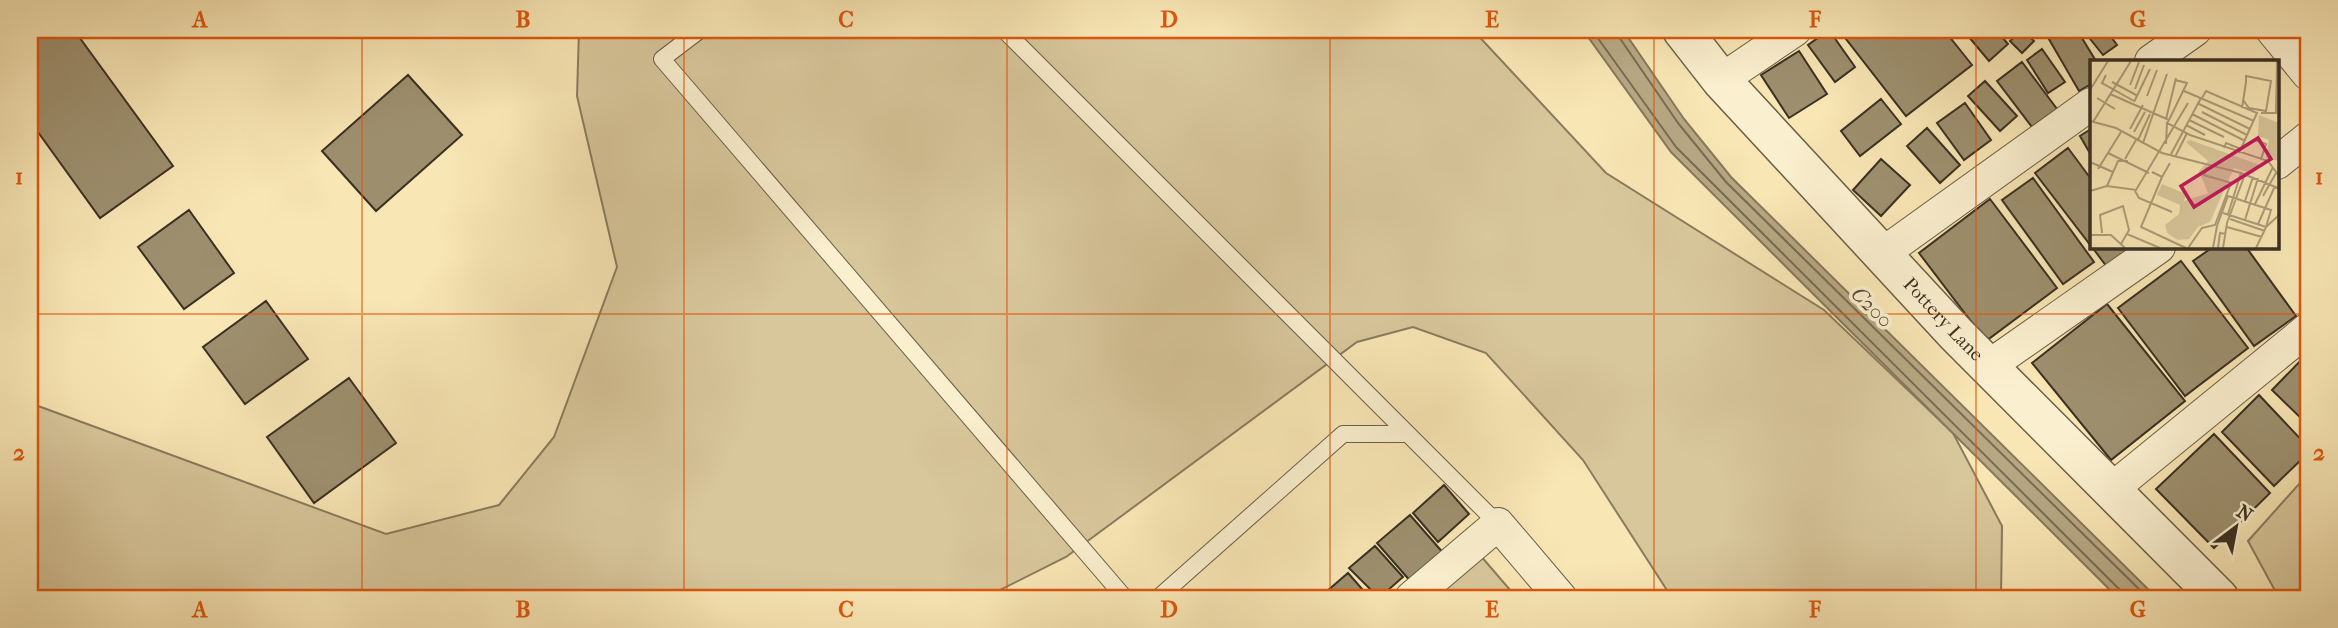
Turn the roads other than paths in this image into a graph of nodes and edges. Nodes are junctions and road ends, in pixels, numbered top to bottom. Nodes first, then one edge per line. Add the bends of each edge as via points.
1 (700, 30) edge
2 (1004, 30) edge
3 (1682, 30) edge
4 (1795, 30) edge
5 (2195, 30) edge
6 (2272, 30) edge
7 (2152, 60) edge
8 (2308, 74) edge
9 (1721, 80) junction
10 (2090, 105) edge
11 (2308, 138) edge
12 (2278, 162) edge
13 (2158, 248) edge
14 (1882, 254) junction
15 (2308, 329) edge
16 (1989, 366) junction
17 (1406, 434) junction
18 (2112, 489) junction
19 (1498, 524) junction
20 (1125, 598) edge
21 (1158, 598) edge
22 (1412, 598) edge
23 (1560, 598) edge
24 (2219, 598) edge

1 - 20 lane via 662,60
2 - 17 lane
3 - 9 street, Pottery Lane
4 - 9 street
5 - 7 street
6 - 8 street
9 - 14 street, Pottery Lane
10 - 14 street
11 - 12 street
13 - 16 street
14 - 16 street, Pottery Lane
15 - 18 street
16 - 18 street, Pottery Lane
17 - 19 lane
17 - 21 lane via 1343,434
18 - 24 street, Pottery Lane
19 - 22 street
19 - 23 street

